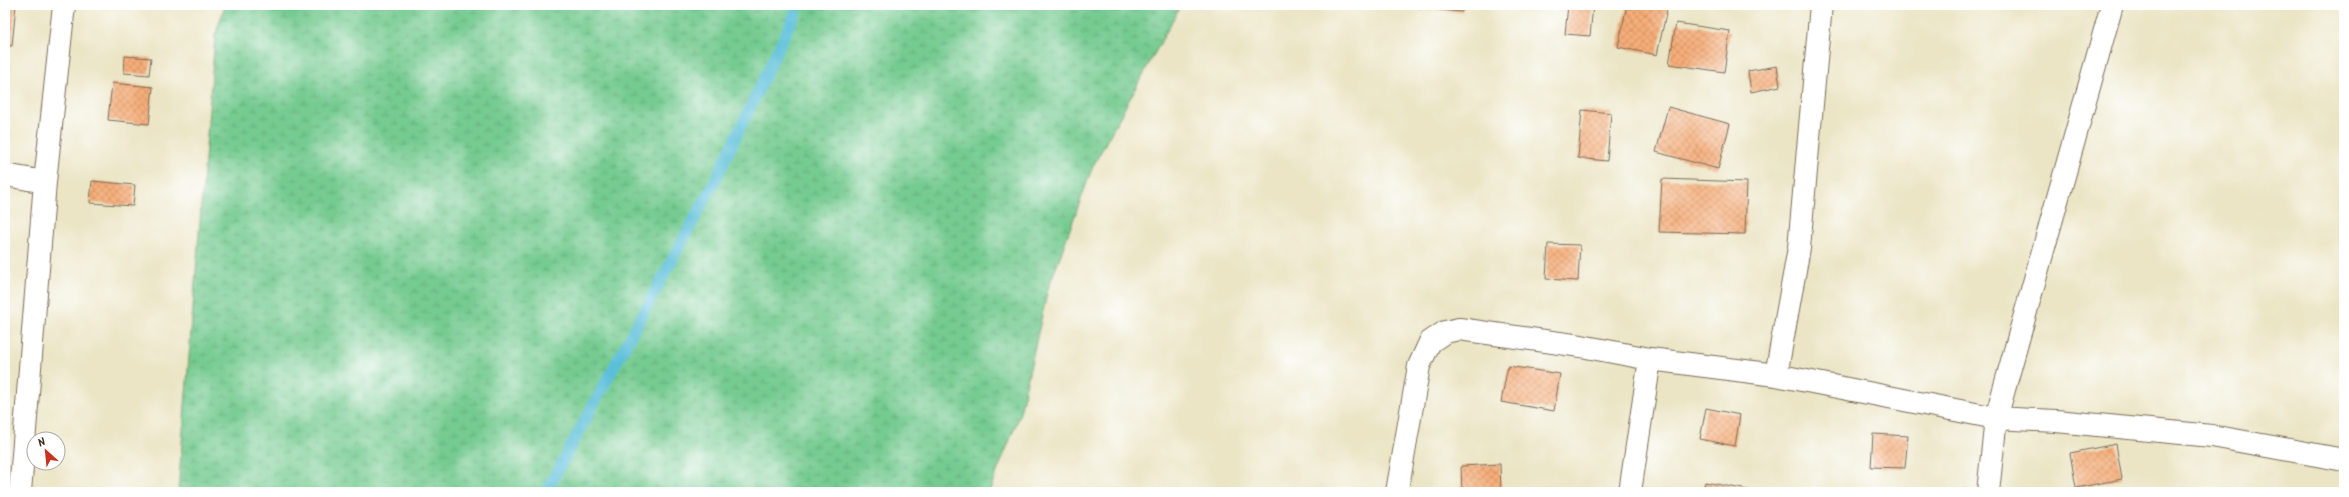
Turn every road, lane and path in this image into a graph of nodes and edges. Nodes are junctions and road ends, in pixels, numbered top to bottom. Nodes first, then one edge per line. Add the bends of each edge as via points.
1 (64, 5) edge
2 (1820, 5) edge
3 (2112, 5) edge
4 (5, 176) edge
5 (45, 182) junction
6 (1650, 359) junction
7 (1776, 375) junction
8 (1996, 418) junction
9 (2344, 460) edge
10 (20, 492) edge
11 (1397, 492) edge
12 (1630, 492) edge
13 (1988, 492) edge

1 - 5 street
2 - 7 street via 1799,248
3 - 8 street
4 - 5 street
5 - 10 street
6 - 7 street
6 - 11 street via 1581,346 1459,329 1445,332 1430,342 1419,366
6 - 12 street
7 - 8 street
8 - 9 street via 2212,436
8 - 13 street

